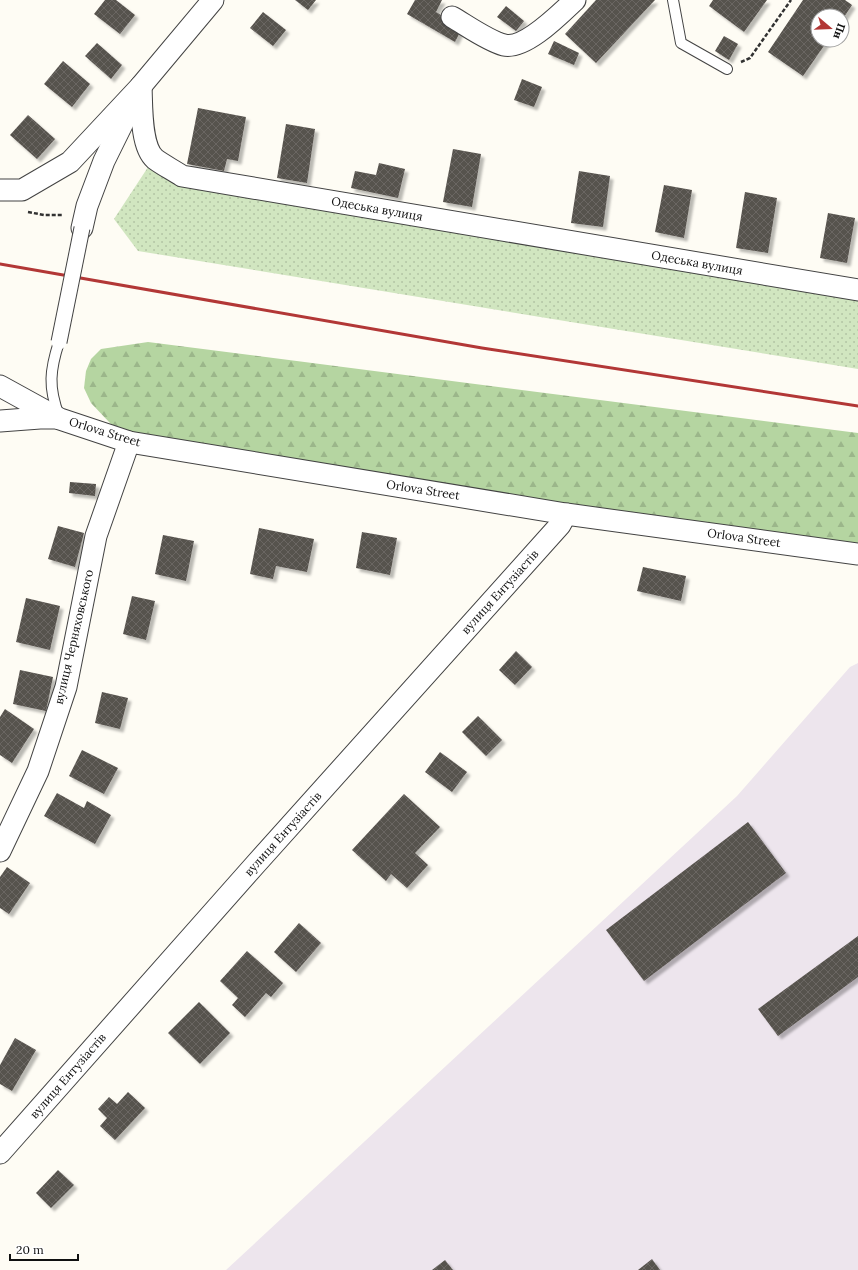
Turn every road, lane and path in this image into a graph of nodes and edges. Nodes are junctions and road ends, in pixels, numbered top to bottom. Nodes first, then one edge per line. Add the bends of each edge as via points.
1 (213, 0) edge
2 (575, 0) edge
3 (673, 0) edge
4 (791, 0) edge
5 (452, 17) dead end
6 (727, 69) joint
7 (141, 86) junction
8 (0, 190) edge
9 (88, 206) junction
10 (22, 210) dead end
11 (82, 228) joint
12 (858, 290) edge
13 (59, 342) joint
14 (0, 386) edge
15 (60, 418) junction
16 (0, 421) edge
17 (129, 442) junction
18 (566, 514) junction
19 (858, 554) edge
20 (0, 851) edge
21 (0, 1153) edge

1 - 7 street
2 - 5 street via 551,23 522,42 505,45
3 - 6 lane via 681,43
4 - 6 path via 750,58
7 - 8 street via 70,162 22,190
7 - 9 street via 104,161
7 - 12 street, Одеська вулиця via 147,147 154,158 182,176
9 - 10 path via 61,215 44,215
9 - 11 street
11 - 13 street, bridge
13 - 15 lane via 52,364 51,383 53,402
14 - 15 street, Orlova Street
15 - 16 street
15 - 17 street, Orlova Street
17 - 18 street, Orlova Street
17 - 20 street, вулиця Черняховського via 96,536 66,687 38,771
18 - 19 street, Orlova Street
18 - 21 street, вулиця Ентузіастів via 560,525

